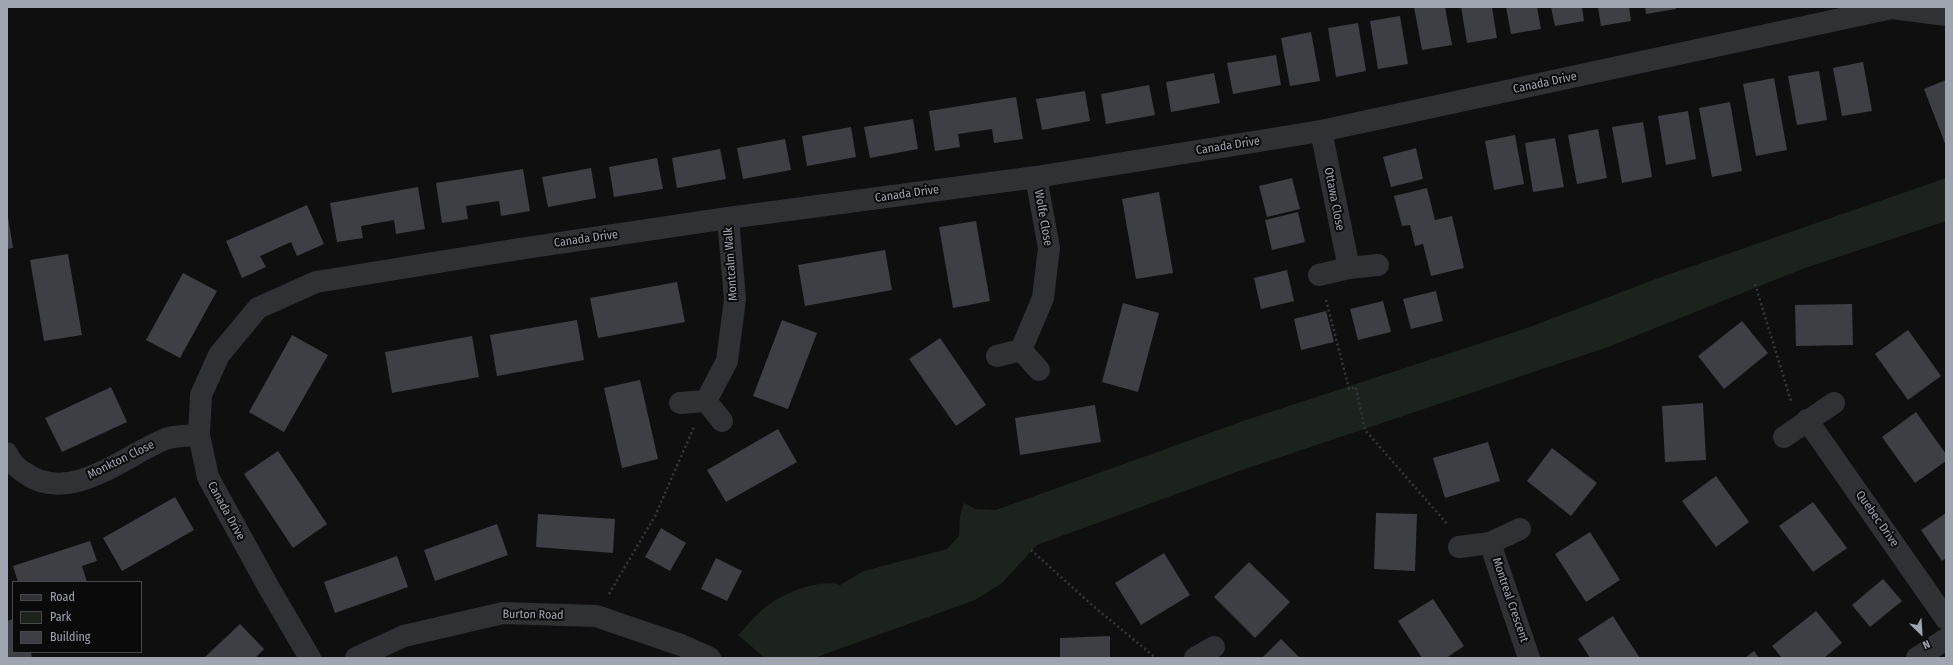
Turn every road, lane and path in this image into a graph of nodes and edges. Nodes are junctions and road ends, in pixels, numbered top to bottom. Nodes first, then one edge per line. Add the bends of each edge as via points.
1 (1946, 15) edge
2 (1321, 131) junction
3 (1036, 177) junction
4 (728, 218) junction
5 (1378, 265) dead end
6 (1349, 268) junction
7 (1319, 275) joint
8 (1755, 284) dead end
9 (1021, 350) junction
10 (997, 356) dead end
11 (1039, 370) dead end
12 (706, 401) junction
13 (680, 403) dead end
14 (1834, 403) dead end
15 (1807, 420) junction
16 (722, 421) dead end
17 (199, 435) junction
18 (1784, 437) dead end
19 (7, 453) edge
20 (1520, 529) dead end
21 (1490, 542) junction
22 (1463, 547) joint
23 (1031, 550) dead end
24 (596, 616) junction
25 (1946, 618) edge
26 (1946, 639) edge
27 (1214, 647) dead end
28 (310, 658) edge
29 (356, 658) edge
30 (710, 658) edge
31 (1156, 658) edge
32 (1195, 658) edge
33 (1529, 658) edge
34 (1918, 658) edge

1 - 2 street, Canada Drive via 1892,8
2 - 3 street, Canada Drive
2 - 6 street, Ottawa Close
3 - 4 street, Canada Drive
3 - 9 street, Wolfe Close via 1050,248 1043,298
4 - 12 street, Montcalm Walk via 735,298 726,361
4 - 17 street, Canada Drive via 316,282 258,308 219,355 201,395
5 - 6 street
6 - 7 street
7 - 22 path via 1349,388 1356,388 1365,430
8 - 15 path via 1794,411
9 - 10 street
9 - 11 street
12 - 13 street
12 - 16 street
12 - 24 path via 655,516
14 - 15 street
15 - 18 street
15 - 25 street, Quebec Drive
17 - 19 street, Monkton Close via 164,439 91,478 57,484 33,479 11,463
17 - 28 street, Canada Drive via 208,477
20 - 21 street, Montreal Crescent
21 - 22 street, Montreal Crescent
21 - 33 street, Montreal Crescent
23 - 31 path
24 - 29 street, Burton Road via 503,613 404,636
24 - 30 street, Burton Road via 681,645
26 - 34 street
27 - 32 street

